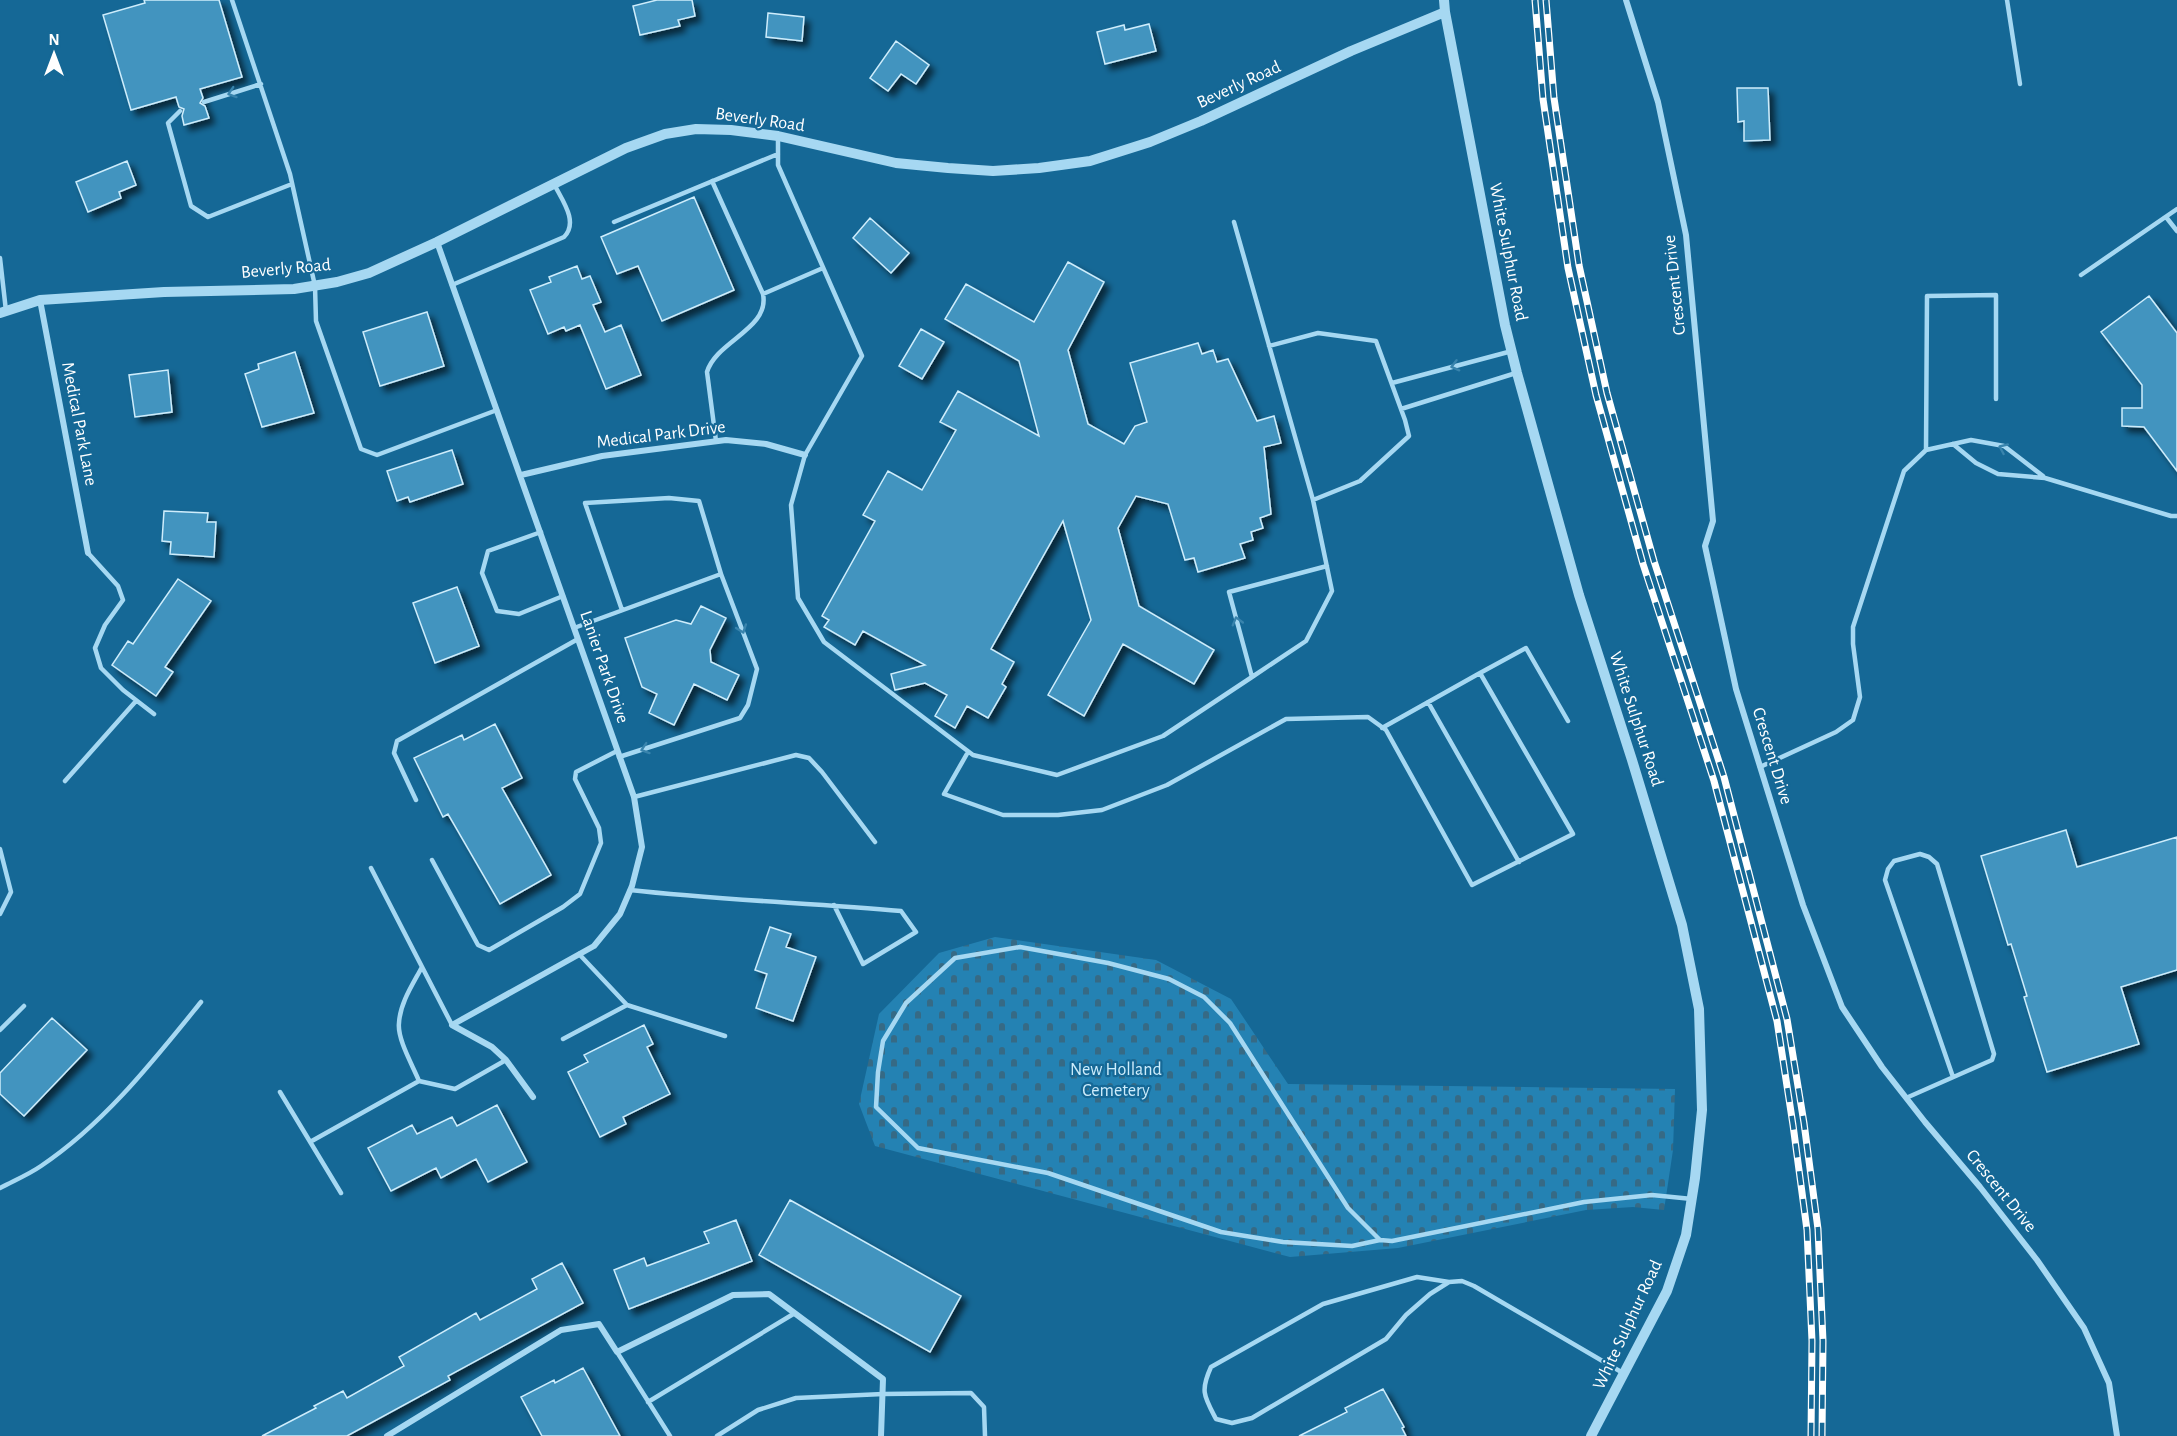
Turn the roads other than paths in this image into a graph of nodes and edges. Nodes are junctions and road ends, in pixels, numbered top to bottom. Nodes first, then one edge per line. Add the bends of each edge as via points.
1 (232, 0) edge
2 (1444, 0) edge
3 (1626, 0) edge
4 (2007, 0) edge
5 (1445, 12) junction
6 (261, 84) junction
7 (2020, 84) dead end
8 (204, 102) dead end
9 (180, 111) dead end
10 (778, 136) junction
11 (778, 154) junction
12 (712, 182) junction
13 (553, 183) junction
14 (292, 184) junction
15 (2177, 209) edge
16 (2166, 217) junction
17 (614, 222) dead end
18 (1234, 222) dead end
19 (2177, 231) edge
20 (437, 242) junction
21 (0, 258) edge
22 (823, 268) junction
23 (2081, 275) dead end
24 (452, 285) junction
25 (315, 286) junction
26 (763, 294) junction
27 (40, 300) junction
28 (3, 312) edge
29 (1269, 346) junction
30 (1512, 351) junction
31 (1517, 373) junction
32 (1392, 383) junction
33 (1996, 399) dead end
34 (1401, 409) junction
35 (497, 410) junction
36 (716, 441) junction
37 (1953, 444) junction
38 (1926, 450) junction
39 (805, 455) junction
40 (521, 475) junction
41 (2045, 478) junction
42 (1313, 500) junction
43 (2177, 516) edge
44 (540, 532) junction
45 (88, 553) joint
46 (1327, 566) junction
47 (721, 574) junction
48 (563, 596) junction
49 (622, 610) junction
50 (574, 628) junction
51 (578, 639) junction
52 (1480, 673) junction
53 (1252, 678) junction
54 (136, 701) junction
55 (1428, 702) junction
56 (154, 714) dead end
57 (1568, 721) dead end
58 (1382, 728) junction
59 (968, 752) junction
60 (618, 754) junction
61 (1760, 767) junction
62 (65, 781) dead end
63 (633, 797) junction
64 (416, 800) dead end
65 (875, 842) dead end
66 (0, 849) edge
67 (432, 860) dead end
68 (1519, 862) junction
69 (371, 868) dead end
70 (630, 890) junction
71 (834, 905) junction
72 (0, 914) edge
73 (579, 954) junction
74 (422, 966) junction
75 (201, 1002) dead end
76 (627, 1005) junction
77 (24, 1006) dead end
78 (452, 1025) junction
79 (0, 1030) edge
80 (726, 1036) dead end
81 (563, 1039) dead end
82 (506, 1060) junction
83 (1953, 1077) junction
84 (419, 1081) junction
85 (280, 1092) dead end
86 (533, 1097) dead end
87 (1906, 1098) junction
88 (310, 1142) junction
89 (0, 1188) edge
90 (341, 1193) dead end
91 (1692, 1199) junction
92 (1380, 1240) junction
93 (1449, 1282) junction
94 (795, 1313) junction
95 (617, 1352) junction
96 (1625, 1375) junction
97 (883, 1394) junction
98 (648, 1402) junction
99 (387, 1436) edge
100 (670, 1436) edge
101 (717, 1436) edge
102 (881, 1436) edge
103 (985, 1436) edge
104 (1592, 1436) edge
105 (2117, 1436) edge

1 - 6 lane
2 - 5 street, White Sulphur Road
3 - 61 street, Crescent Drive via 1658,102 1686,235 1713,521 1705,546 1736,689
4 - 7 lane
5 - 10 street, Beverly Road via 1201,121 1090,161 993,171 948,168 896,163
5 - 30 street, White Sulphur Road
6 -> 8 lane
6 - 14 lane
9 - 14 lane via 168,123 190,206 208,217
10 - 11 lane
10 - 13 street, Beverly Road via 696,129 665,134
11 - 12 lane
11 - 22 lane via 778,165
12 - 17 lane
12 - 26 lane
13 - 20 street, Beverly Road
13 - 24 lane via 570,218 571,226 564,237
14 - 25 lane
15 - 16 lane
16 - 19 lane
16 - 23 lane
18 - 29 lane
20 - 24 street, Lanier Park Drive
20 - 25 street, Beverly Road via 369,273
21 - 28 lane
22 - 26 lane
22 - 39 lane via 862,357
24 - 35 street, Lanier Park Drive
25 - 27 street, Beverly Road
25 - 35 lane via 316,321 362,449 377,454
26 - 36 lane via 764,307 755,321 710,361 707,372
27 - 28 street, Beverly Road
27 - 45 street, Medical Park Lane
29 - 32 lane via 1318,333 1376,341
29 - 42 lane
30 - 31 street, White Sulphur Road
30 -> 32 lane
31 - 34 lane
31 - 91 street, White Sulphur Road via 1579,596 1682,925 1699,1009 1702,1110
32 - 34 lane
33 - 38 lane via 1996,295 1927,296
34 - 42 lane via 1409,436 1360,480
35 - 40 street, Lanier Park Drive
36 - 39 street, Medical Park Drive via 766,444
36 - 40 street, Medical Park Drive via 602,456
37 - 38 lane
37 - 41 lane via 1976,463 1998,474
41 -> 37 lane via 2004,446 1971,440
38 - 61 lane via 1904,471 1853,627 1860,697 1853,720 1836,732
39 - 59 lane via 791,505 798,598 824,642
40 - 44 street, Lanier Park Drive
41 - 43 lane
42 - 46 lane
44 - 48 street, Lanier Park Drive
44 - 48 lane via 488,551 482,573 497,611 519,614
45 - 54 lane via 118,586 123,600 95,648 101,668
46 - 53 lane via 1332,591 1306,641
53 -> 46 lane via 1228,592
47 - 49 lane
47 - 49 lane via 699,501 669,498 585,503
47 -> 60 lane via 757,669 748,705 740,718
48 - 50 street, Lanier Park Drive
49 - 50 lane
50 - 51 street, Lanier Park Drive
51 - 60 street, Lanier Park Drive
51 - 64 lane via 397,741 394,753
52 - 55 lane
52 - 57 lane via 1526,648
52 - 68 lane via 1573,834
53 - 59 lane via 1163,736 1057,775
54 - 56 lane
54 - 62 lane
55 - 58 lane
55 - 68 lane
58 - 59 lane via 1368,717 1286,719 1167,785 1102,810 1058,815 1003,815 944,794
58 - 68 lane via 1472,885
60 - 63 street, Lanier Park Drive
60 - 67 lane via 576,772 575,779 599,828 601,843 580,894 489,950 478,945
61 - 87 street, Crescent Drive via 1803,904 1842,1007
63 - 65 lane via 796,755 809,758 822,772
63 - 70 street, Lanier Park Drive via 642,847
66 - 72 lane via 11,892
69 - 74 lane
70 - 71 lane
70 - 73 street, Lanier Park Drive via 620,914 594,946
71 - 71 lane via 901,911 916,932 863,964
73 - 76 lane
73 - 78 street, Lanier Park Drive
74 - 78 lane
74 - 84 lane via 398,1025
75 - 89 lane via 150,1065 98,1120 41,1166
76 - 80 lane
76 - 81 lane
77 - 79 lane
78 - 82 street via 492,1047
82 - 84 lane via 455,1089
82 - 86 street
83 - 83 lane via 1992,1060 1994,1054 1937,864 1920,854 1894,861 1885,880
83 - 87 lane
84 - 88 lane
85 - 88 lane
87 - 105 street, Crescent Drive via 2037,1260 2084,1328 2109,1383
88 - 90 lane
91 - 92 lane via 1616,1197 1392,1241
91 - 96 street, White Sulphur Road via 1686,1235 1667,1291
92 - 92 lane via 1348,1208 1230,1023 1204,997 1169,979 1020,947 956,958 906,1004 883,1041 876,1107 918,1148 1048,1173 1221,1232 1283,1242 1352,1245
93 - 93 lane via 1406,1315 1386,1340 1252,1418 1232,1423 1216,1419 1203,1384 1211,1367 1323,1304 1417,1277
93 - 96 lane via 1462,1281 1474,1286
94 - 95 street via 769,1294 733,1295
94 - 97 street via 884,1379
94 - 98 lane
95 - 98 lane
95 - 99 street via 599,1324 561,1330
96 - 104 street, White Sulphur Road
97 - 101 lane via 796,1398 758,1410
97 - 102 street
97 - 103 lane via 970,1393 984,1407
98 - 100 lane

